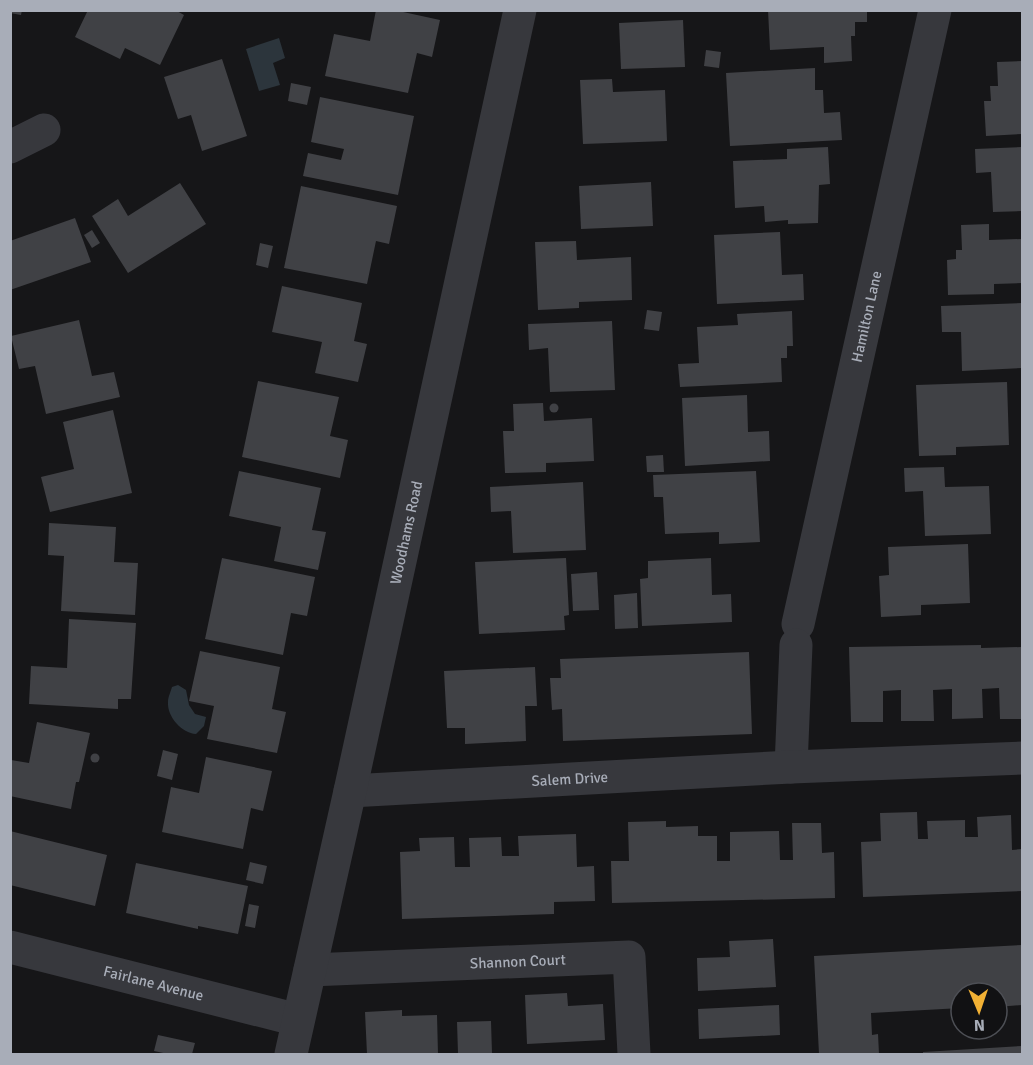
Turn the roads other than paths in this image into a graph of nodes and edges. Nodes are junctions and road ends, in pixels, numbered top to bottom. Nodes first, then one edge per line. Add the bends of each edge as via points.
1 (520, 10) edge
2 (935, 10) edge
3 (44, 130) dead end
4 (10, 147) edge
5 (1023, 758) edge
6 (791, 767) junction
7 (351, 791) junction
8 (10, 947) edge
9 (310, 970) junction
10 (298, 1020) junction
11 (291, 1054) edge
12 (634, 1054) edge

1 - 7 street, Woodhams Road
2 - 6 street, Hamilton Lane via 797,634
3 - 4 street
5 - 6 street, Salem Drive
6 - 7 street, Salem Drive
7 - 9 street, Woodhams Road
8 - 10 street, Fairlane Avenue
9 - 10 street, Woodhams Road
9 - 12 street, Shannon Court via 629,957
10 - 11 street, Woodhams Road

